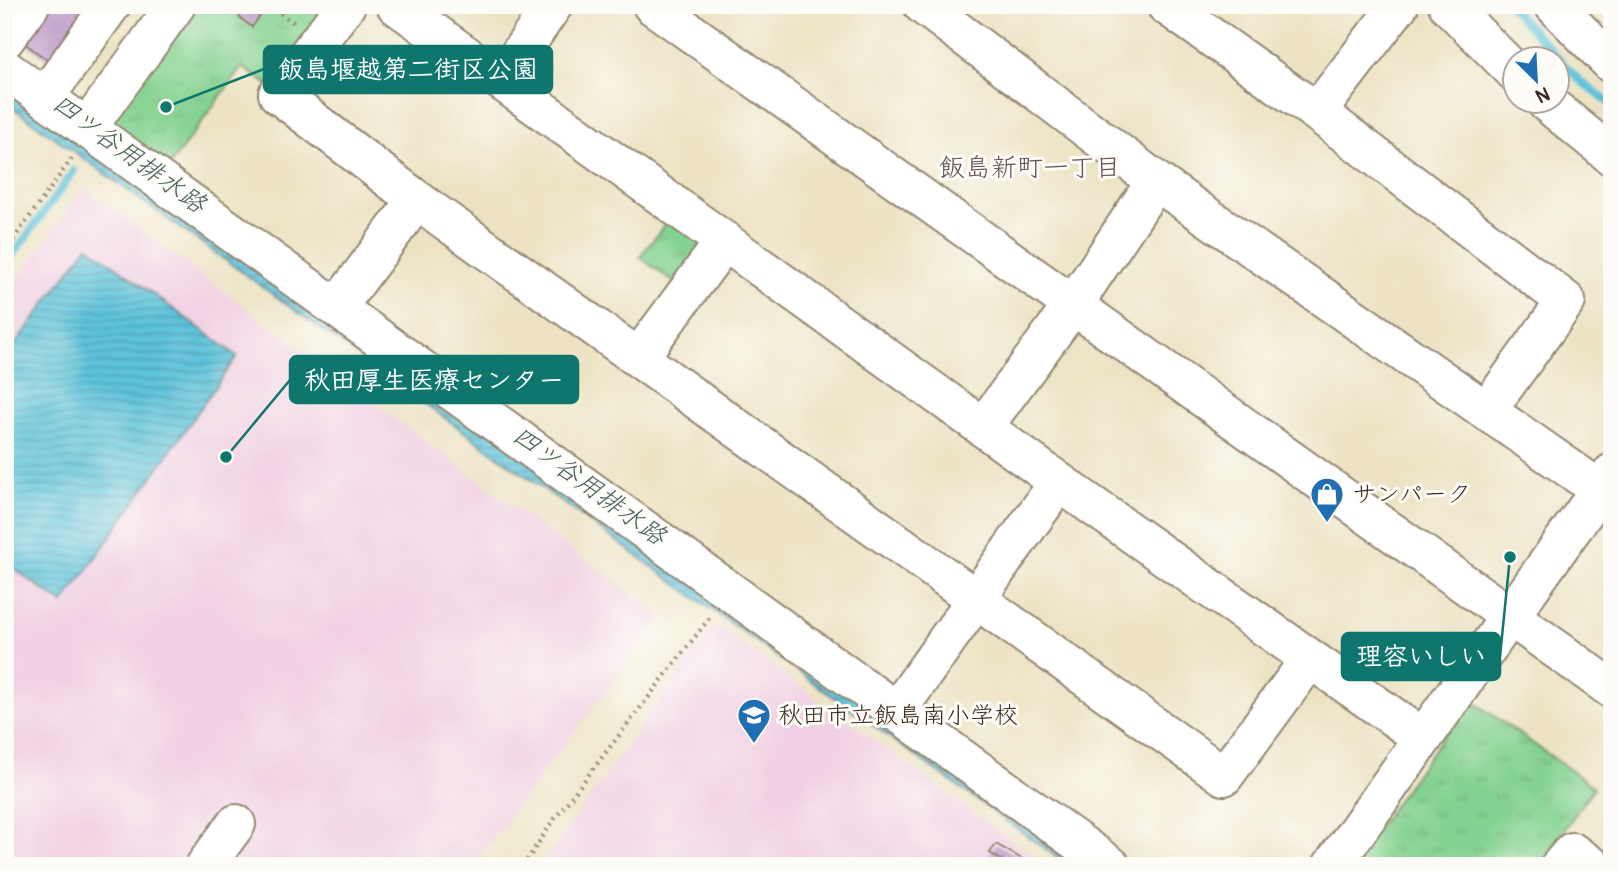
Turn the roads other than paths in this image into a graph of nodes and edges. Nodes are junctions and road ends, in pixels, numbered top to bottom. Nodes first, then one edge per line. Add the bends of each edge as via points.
1 (30, 5) edge
2 (111, 5) edge
3 (176, 5) edge
4 (346, 5) edge
5 (396, 5) edge
6 (553, 5) edge
7 (652, 5) edge
8 (923, 5) edge
9 (1166, 5) edge
10 (1399, 5) edge
11 (1448, 5) edge
12 (1554, 5) edge
13 (5, 39) edge
14 (1502, 59) edge
15 (1612, 64) edge
16 (5, 69) edge
17 (501, 80) junction
18 (45, 97) junction
19 (1317, 112) junction
20 (1563, 116) edge
21 (79, 143) junction
22 (1612, 156) edge
23 (1156, 181) junction
24 (417, 200) junction
25 (725, 241) junction
26 (1073, 305) junction
27 (338, 306) junction
28 (639, 357) junction
29 (1488, 409) junction
30 (984, 426) junction
31 (1059, 482) junction
32 (1608, 487) edge
33 (976, 596) junction
34 (1509, 618) junction
35 (1310, 659) junction
36 (1612, 689) edge
37 (896, 712) junction
38 (1423, 738) junction
39 (236, 824) dead end
40 (205, 866) edge
41 (1111, 866) edge
42 (1332, 866) edge
43 (1560, 866) edge
44 (1592, 866) edge

1 - 13 street
2 - 18 street
3 - 21 street
4 - 24 street via 278,94
5 - 17 street
6 - 17 street
7 - 26 street
8 - 23 street
9 - 19 street
10 - 19 street
11 - 14 street
12 - 15 street
16 - 18 street
17 - 25 street
18 - 21 street
19 - 29 street via 1566,302
20 - 22 street
21 - 27 street
23 - 26 street
23 - 29 street
24 - 27 street
24 - 28 street
25 - 28 street
25 - 30 street
26 - 30 street
26 - 34 street
27 - 37 street
28 - 33 street
29 - 32 street
30 - 31 street
31 - 33 street
31 - 35 street
32 - 34 street
33 - 35 street via 1224,776
33 - 37 street
34 - 36 street
34 - 38 street
35 - 38 street
37 - 41 street
38 - 42 street
39 - 40 street
43 - 44 street via 1572,852

